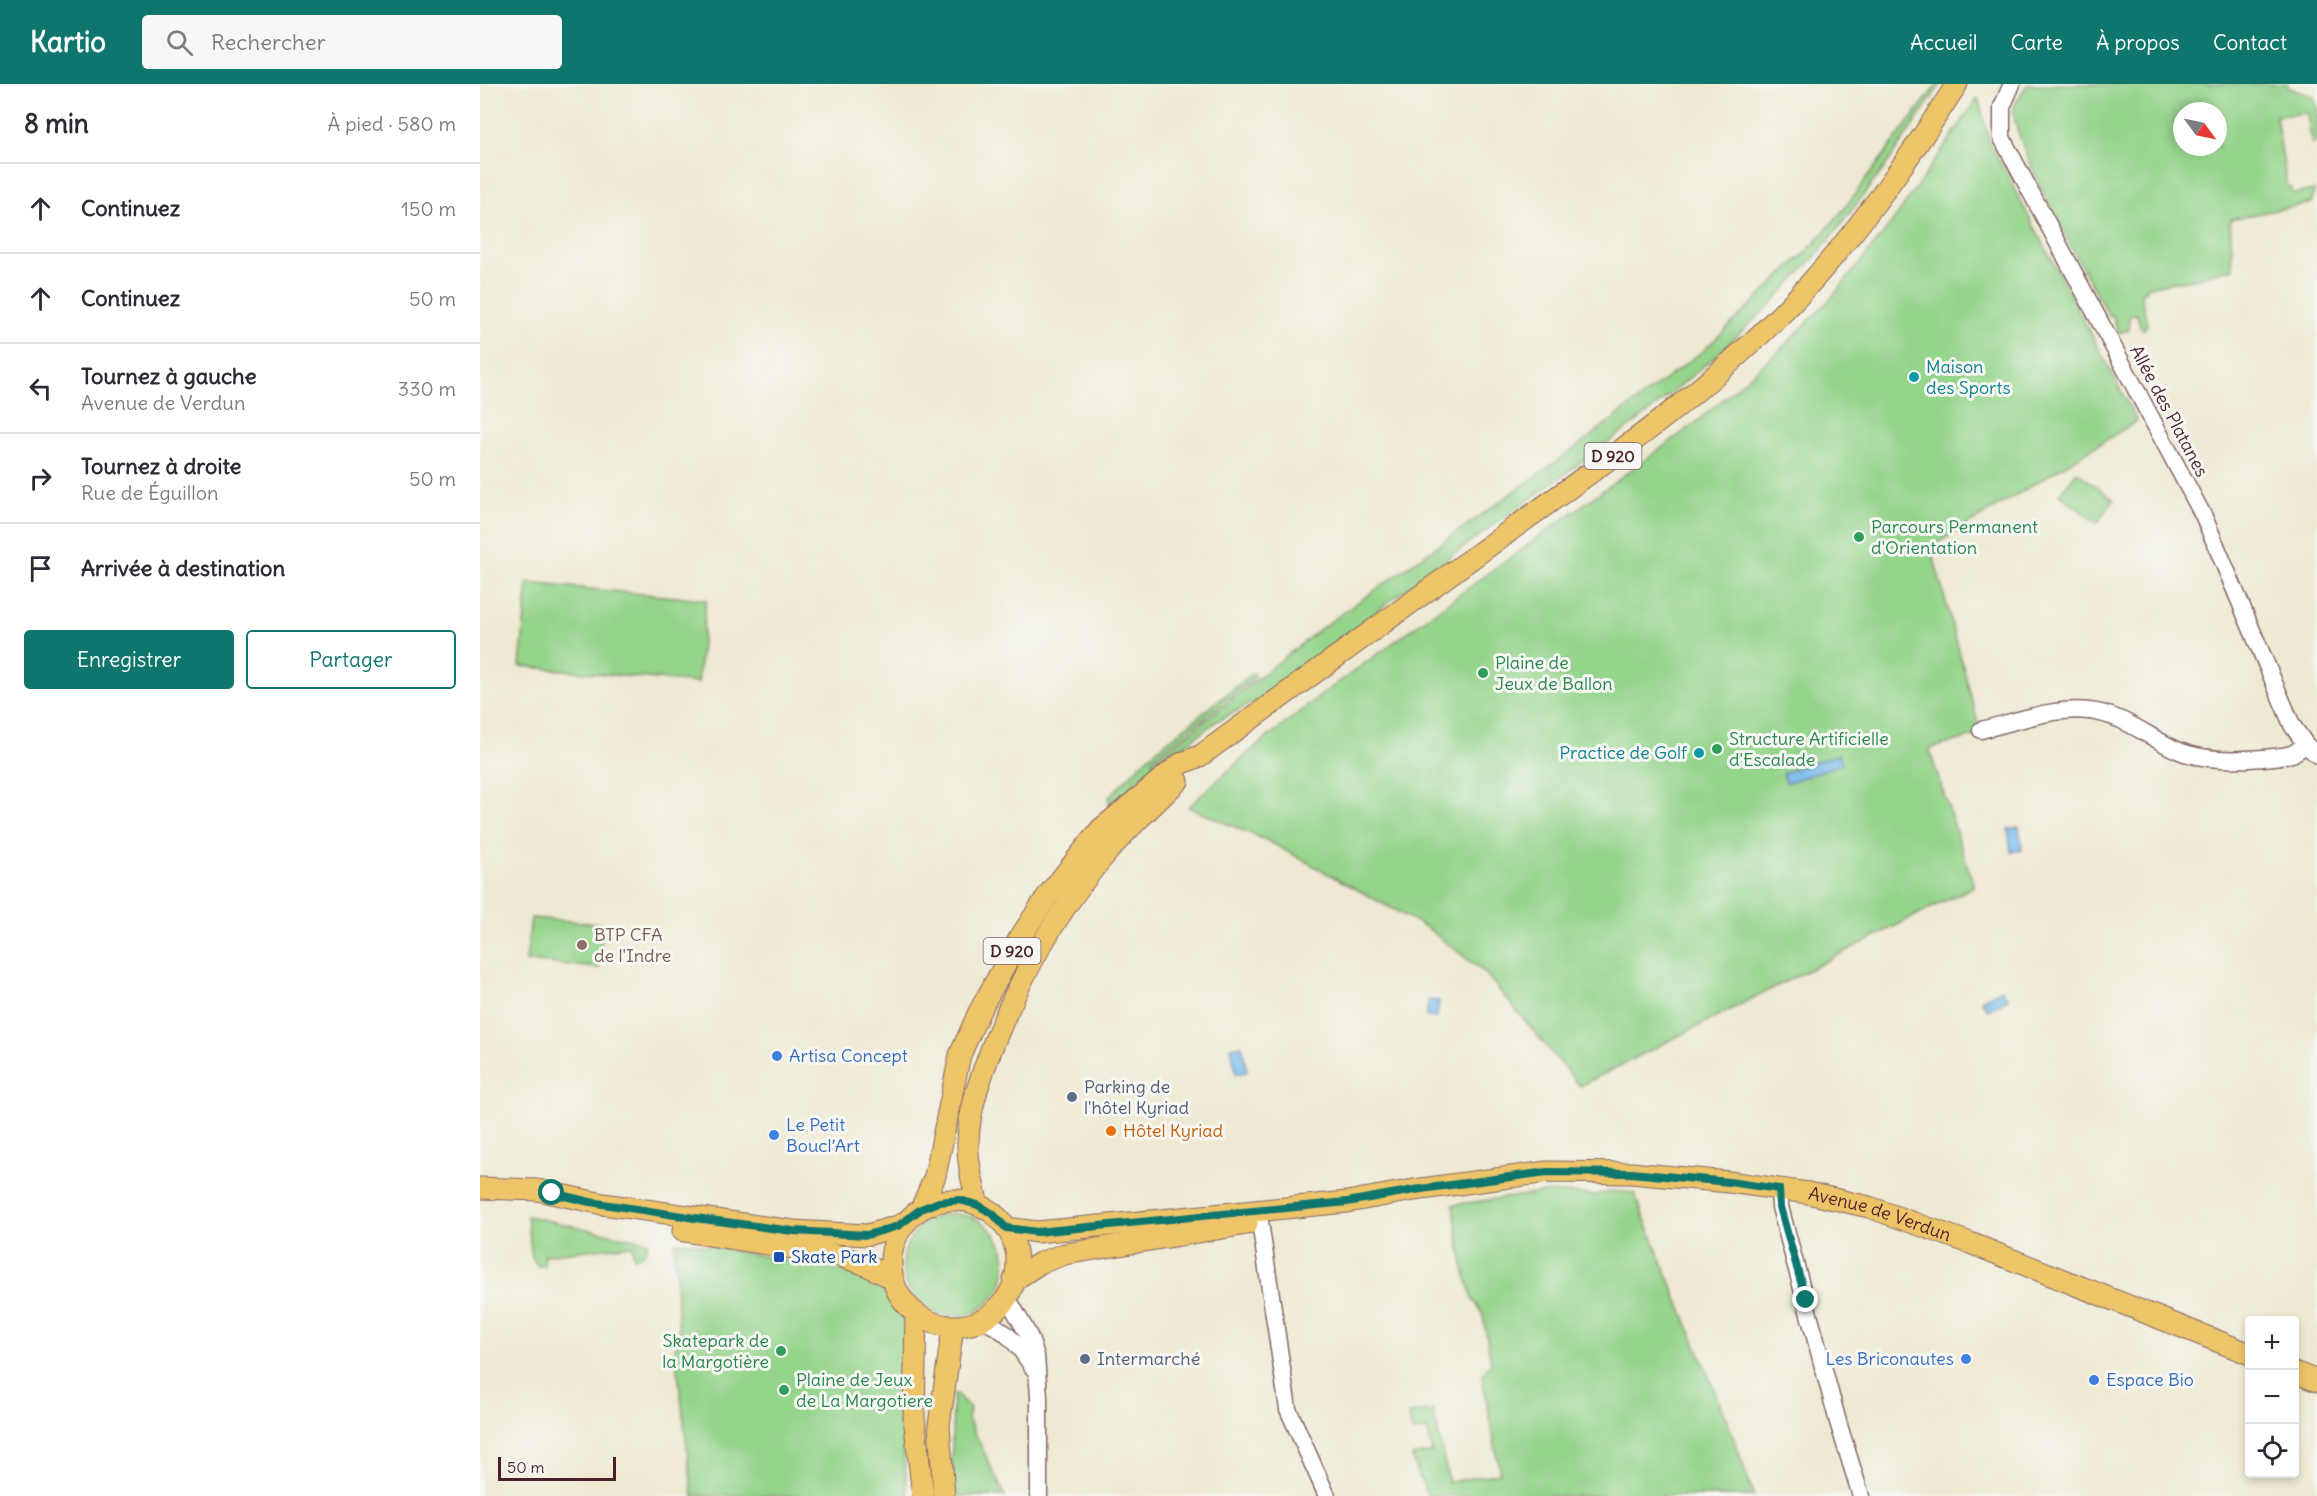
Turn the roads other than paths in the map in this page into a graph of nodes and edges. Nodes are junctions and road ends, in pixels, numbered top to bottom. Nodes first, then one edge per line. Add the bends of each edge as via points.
1 (1958, 84) edge
2 (2012, 84) edge
3 (1981, 730) dead end
4 (2311, 750) edge
5 (1200, 756) junction
6 (480, 1188) edge
7 (1779, 1189) junction
8 (1347, 1202) junction
9 (978, 1205) junction
10 (914, 1216) junction
11 (1260, 1222) junction
12 (1006, 1228) junction
13 (892, 1278) junction
14 (1011, 1288) junction
15 (916, 1314) junction
16 (981, 1320) junction
17 (953, 1327) junction
18 (2245, 1352) edge
19 (1037, 1374) junction
20 (2299, 1374) edge
21 (2317, 1381) edge
22 (923, 1496) edge
23 (944, 1496) edge
24 (1039, 1496) edge
25 (1327, 1496) edge
26 (1861, 1496) edge

1 - 5 main road, D 920 via 1902,168 1848,238 1794,301 1710,381 1614,456
2 - 4 street, Allée des Platanes via 2002,108 2002,138 2204,517 2292,725
3 - 4 street via 2055,712 2090,711 2123,720 2178,750 2205,758 2282,756
5 - 9 main road, D 920 via 1109,850 1082,884 1016,992 980,1077 971,1111 970,1171
5 - 10 main road, D 920 via 1180,764 1101,829 1048,895 1019,939 978,1012 960,1055 935,1176
6 - 10 main road via 537,1190 590,1202 793,1231 867,1235 898,1226
6 - 13 main road via 518,1201 837,1255
7 - 8 main road, Avenue de Verdun via 1631,1173 1547,1172
7 - 18 main road, Avenue de Verdun via 1869,1207
7 - 26 street via 1780,1207
8 - 11 main road, Avenue de Verdun
8 - 12 main road, Avenue de Verdun via 1037,1232
9 - 10 main road via 959,1200 939,1202
9 - 12 main road
10 - 13 main road via 896,1239 891,1258
11 - 14 main road, Avenue de Verdun via 1065,1254 1040,1263
11 - 25 street via 1288,1409
12 - 14 main road via 1017,1262
13 - 15 main road via 898,1294
14 - 16 main road via 991,1314
14 - 19 street via 1036,1356
15 - 17 main road
15 - 22 main road via 914,1417
16 - 17 main road
16 - 19 street via 1010,1337
17 - 23 main road via 939,1425
19 - 24 street
20 - 21 main road

